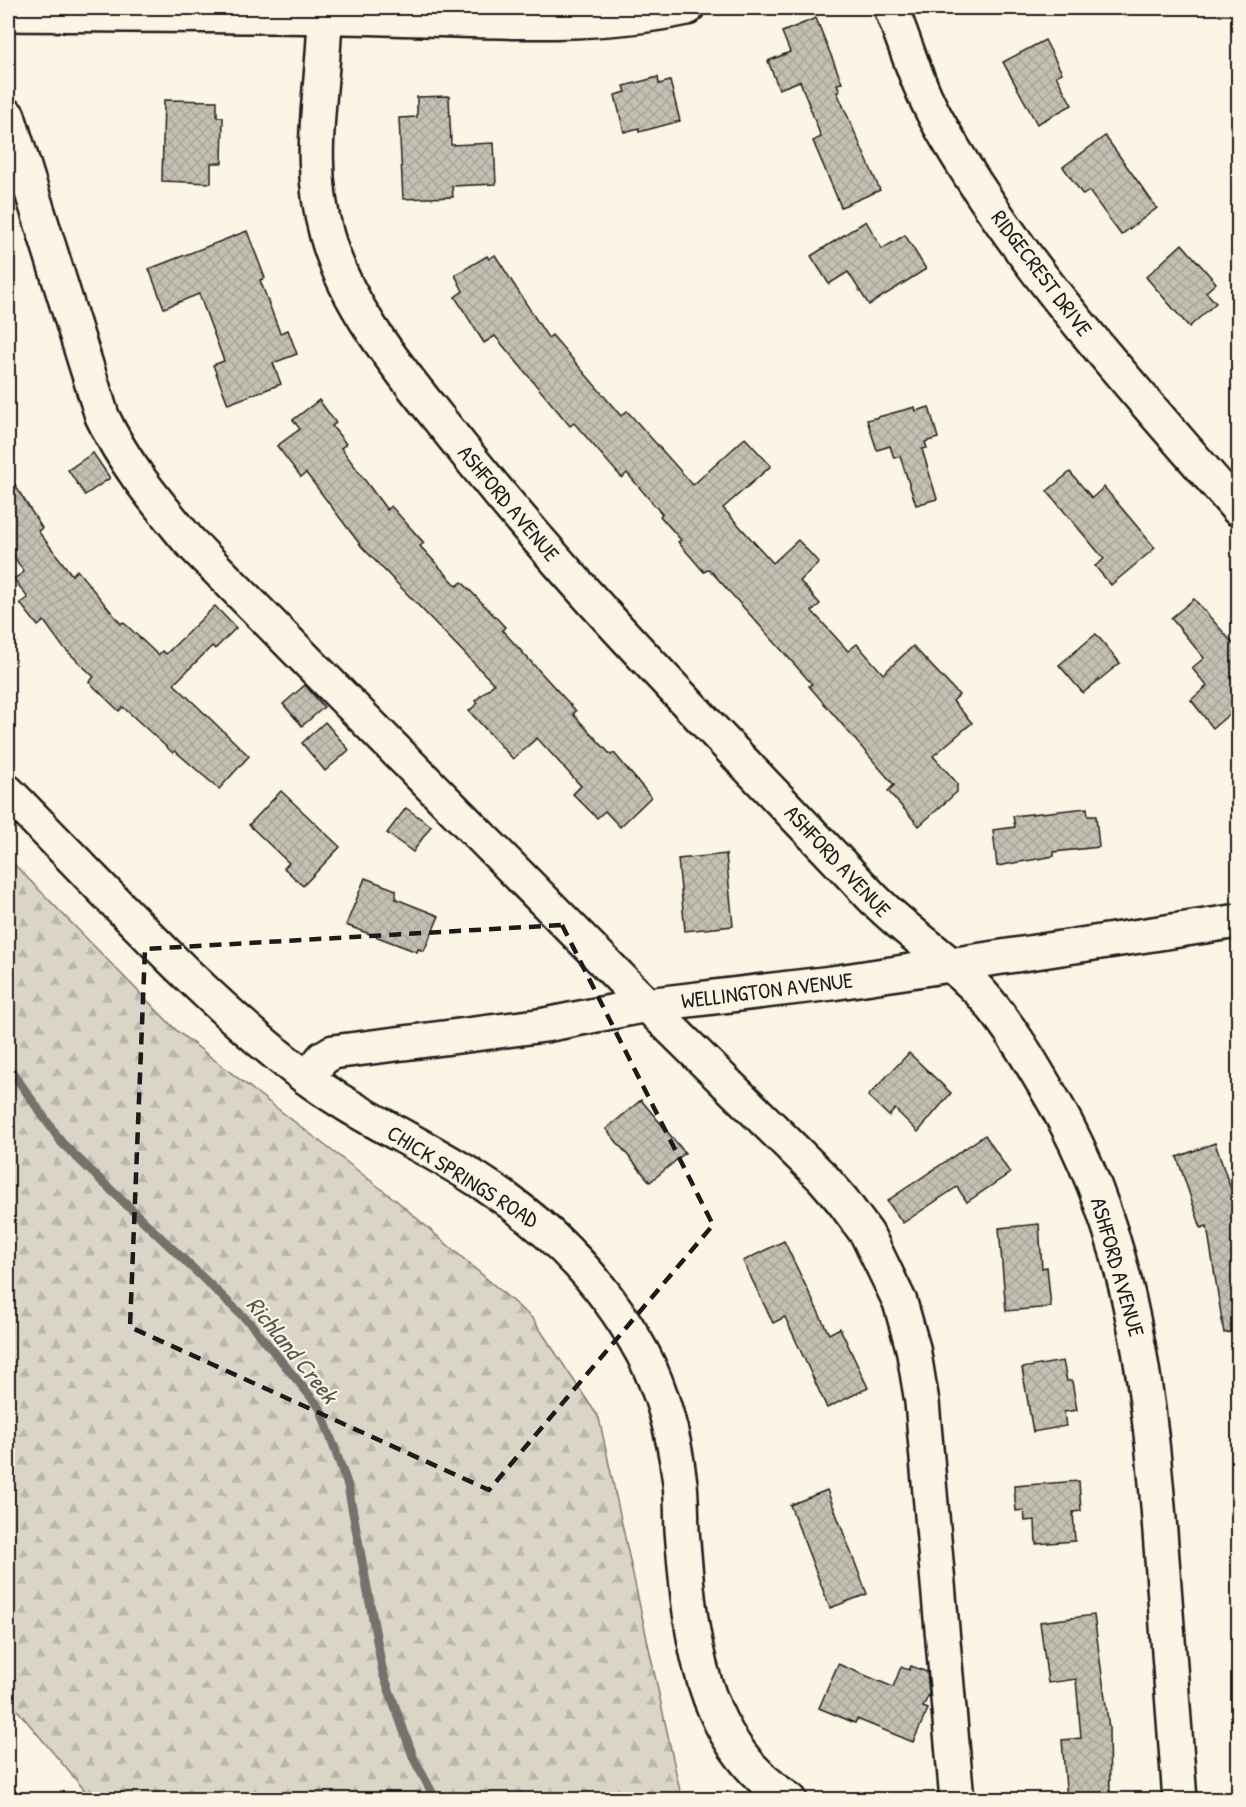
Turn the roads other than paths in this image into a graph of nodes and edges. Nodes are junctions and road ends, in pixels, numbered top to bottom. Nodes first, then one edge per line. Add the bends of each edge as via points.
1 (687, 8) edge
2 (892, 8) edge
3 (325, 12) edge
4 (8, 14) edge
5 (8, 116) edge
6 (1239, 509) edge
7 (8, 792) edge
8 (1239, 921) edge
9 (949, 965) junction
10 (647, 1005) junction
11 (307, 1078) junction
12 (790, 1800) edge
13 (957, 1800) edge
14 (1180, 1800) edge

1 - 3 street via 605,20
2 - 6 street, RIDGECREST DRIVE via 936,119 973,181 1068,311
3 - 4 street
3 - 9 street, ASHFORD AVENUE via 314,152 320,208 341,277 369,322 403,373 500,495 582,589 893,919
5 - 10 street via 102,416 135,477 188,540
7 - 11 street, CHICK SPRINGS ROAD via 198,983
8 - 9 street, WELLINGTON AVENUE
9 - 10 street, WELLINGTON AVENUE
9 - 14 street, ASHFORD AVENUE via 979,992 1003,1022 1055,1104 1085,1160 1109,1219 1140,1347 1153,1429
10 - 11 street, WELLINGTON AVENUE via 545,1024 333,1052
10 - 13 street via 842,1200 867,1234 900,1302 922,1402
11 - 12 street, CHICK SPRINGS ROAD via 478,1180 544,1228 592,1279 620,1317 644,1356 666,1412 680,1477 695,1651 708,1698 734,1747 771,1787

